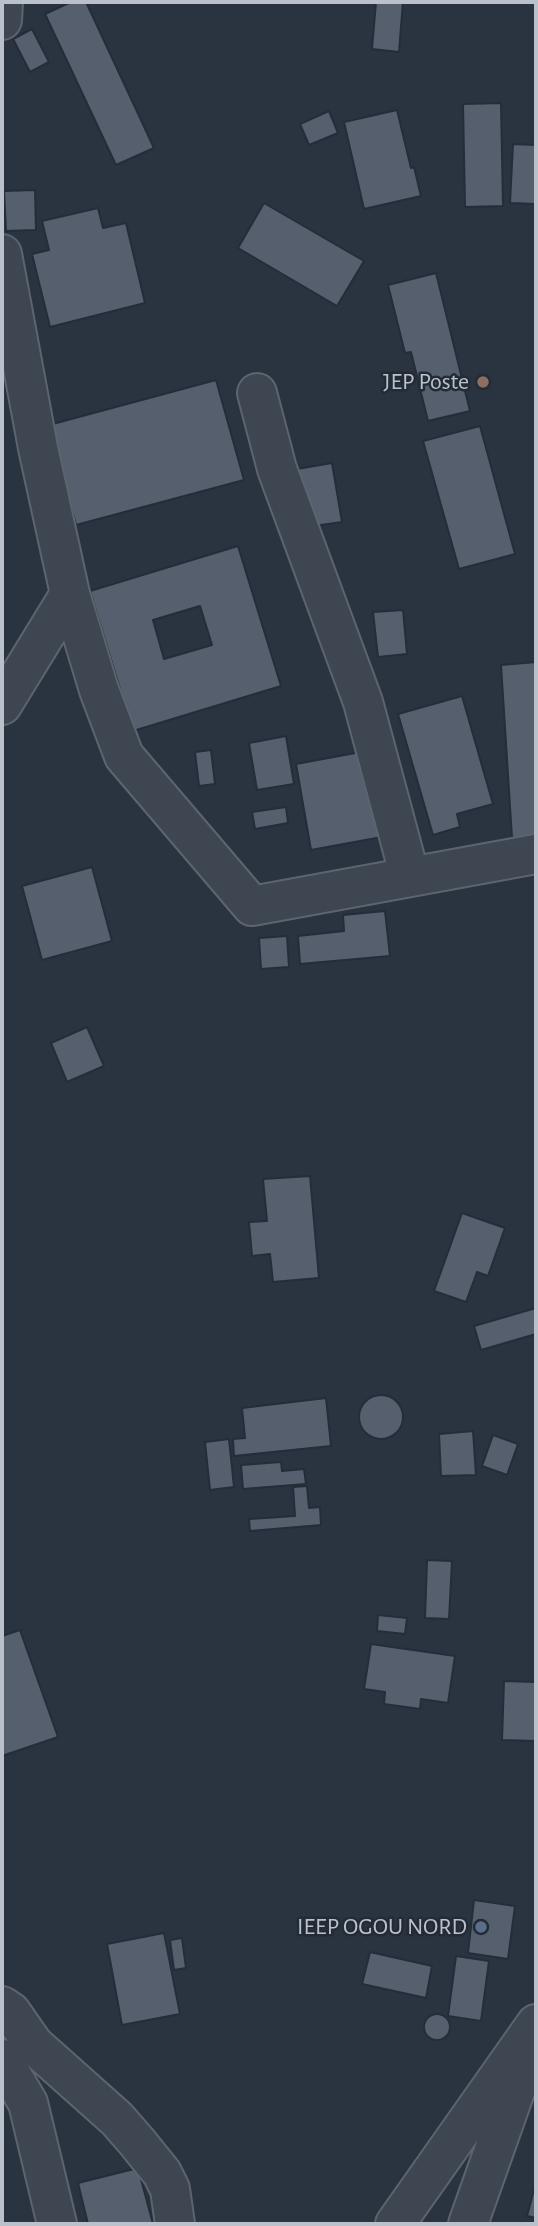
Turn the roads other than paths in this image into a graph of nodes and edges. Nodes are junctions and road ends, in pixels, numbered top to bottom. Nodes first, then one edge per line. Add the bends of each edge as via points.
1 (3, 2) edge
2 (2, 20) edge
3 (2, 254) edge
4 (257, 393) dead end
5 (70, 594) junction
6 (2, 705) edge
7 (536, 854) edge
8 (410, 877) junction
9 (2, 2006) edge
10 (536, 2024) edge
11 (536, 2032) edge
12 (2, 2059) edge
13 (57, 2224) edge
14 (176, 2224) edge
15 (395, 2224) edge
16 (468, 2224) edge

1 - 2 street
3 - 5 street
4 - 8 street via 277,469 363,702
5 - 6 street
5 - 8 street via 124,756 252,906
7 - 8 street
9 - 14 street via 34,2045 117,2119 162,2173
10 - 15 street
11 - 16 street
12 - 13 street via 28,2103

